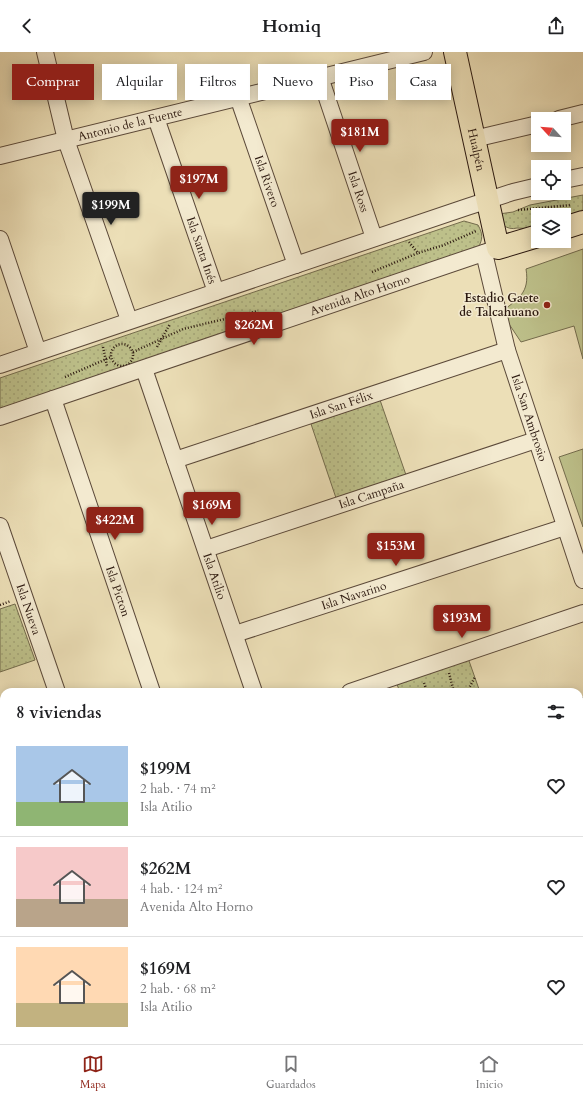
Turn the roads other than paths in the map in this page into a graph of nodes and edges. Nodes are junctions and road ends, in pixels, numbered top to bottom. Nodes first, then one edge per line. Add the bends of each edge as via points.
1 (45, 52) edge
2 (424, 52) edge
3 (455, 52) edge
4 (327, 75) edge
5 (327, 98) edge
6 (226, 100) edge
7 (239, 100) edge
8 (583, 113) edge
9 (571, 116) edge
10 (156, 118) junction
11 (531, 126) edge
12 (474, 139) junction
13 (66, 140) junction
14 (0, 156) edge
15 (583, 176) edge
16 (571, 179) edge
17 (531, 188) edge
18 (488, 200) junction
19 (579, 213) edge
20 (571, 221) edge
21 (374, 238) junction
22 (531, 238) edge
23 (0, 239) edge
24 (491, 250) junction
25 (296, 265) junction
26 (216, 292) junction
27 (129, 320) junction
28 (507, 350) junction
29 (38, 352) junction
30 (0, 365) edge
31 (144, 369) junction
32 (53, 399) junction
33 (0, 417) edge
34 (536, 440) junction
35 (175, 460) junction
36 (0, 526) edge
37 (565, 527) junction
38 (206, 549) junction
39 (583, 580) edge
40 (583, 613) edge
41 (235, 634) junction
42 (56, 688) edge
43 (151, 688) edge
44 (253, 688) edge
45 (362, 688) edge

1 - 13 street
2 - 4 street, Antonio de la Fuente
3 - 12 main road, Hualpén
5 - 21 street, Isla Ross
6 - 10 street, Antonio de la Fuente
7 - 25 street, Isla Rivero
8 - 9 street
10 - 13 street, Antonio de la Fuente
10 - 26 street, Isla Santa Inés
11 - 12 street
12 - 18 main road, Hualpén
13 - 14 street, Antonio de la Fuente
13 - 27 street
15 - 16 street
17 - 18 street
18 - 21 street
18 - 24 main road, Hualpén via 493,224
19 - 20 main road
21 - 25 street
22 - 24 main road, Avenida Alto Horno
23 - 29 street
24 - 28 street, Isla San Ambrosio
24 - 31 street, Avenida Alto Horno
25 - 26 street
26 - 27 street
27 - 29 street
28 - 34 street, Isla San Ambrosio
28 - 35 street, Isla San Félix
29 - 30 street
31 - 32 street, Avenida Alto Horno
31 - 35 street, Isla Atilio
32 - 33 street, Avenida Alto Horno
32 - 43 street, Isla Picton
34 - 37 street, Isla San Ambrosio
34 - 38 street, Isla Campaña
35 - 38 street, Isla Atilio
36 - 42 street, Isla Nueva
37 - 39 street, Isla San Ambrosio
37 - 41 street, Isla Navarino
38 - 41 street, Isla Atilio
40 - 45 street
41 - 44 street, Isla Atilio

